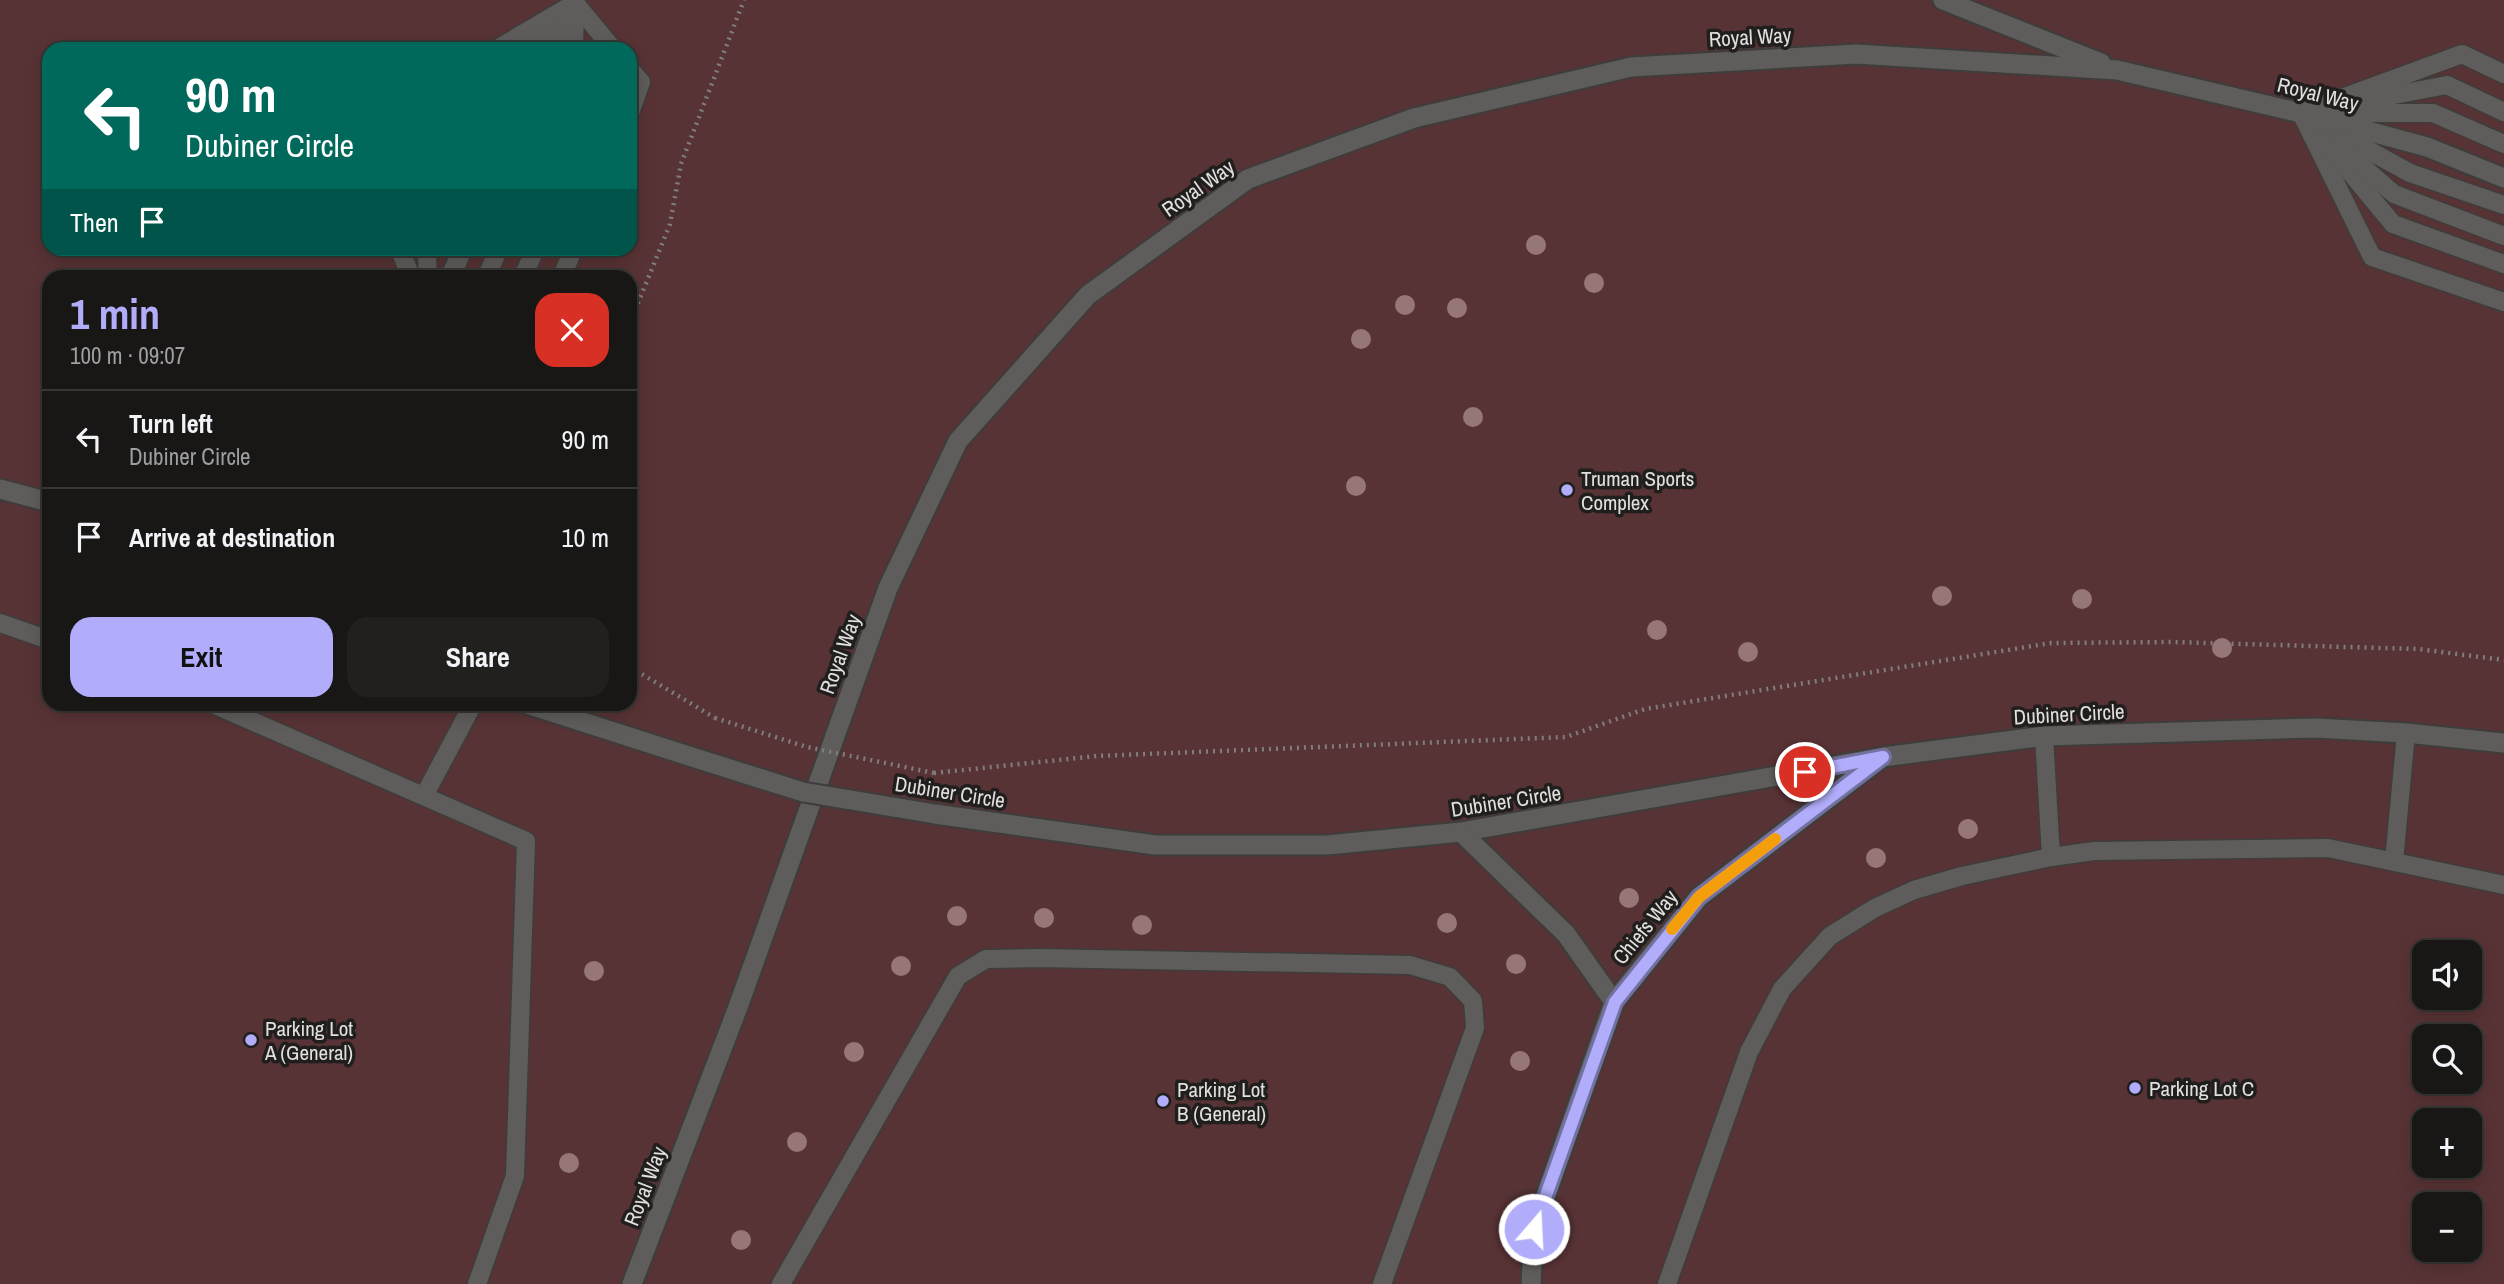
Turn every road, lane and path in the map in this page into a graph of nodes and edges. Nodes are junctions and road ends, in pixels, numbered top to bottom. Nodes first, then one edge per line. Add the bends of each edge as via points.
1 (744, 0) edge
2 (1943, 0) edge
3 (575, 1) edge
4 (508, 42) edge
5 (534, 42) edge
6 (557, 42) edge
7 (574, 42) edge
8 (596, 42) edge
9 (607, 42) edge
10 (2117, 70) junction
11 (2504, 74) edge
12 (637, 77) edge
13 (637, 93) edge
14 (2504, 111) edge
15 (2301, 113) junction
16 (2504, 144) edge
17 (2504, 178) edge
18 (2504, 205) edge
19 (2504, 236) edge
20 (2504, 264) edge
21 (2504, 302) edge
22 (637, 306) edge
23 (0, 489) edge
24 (42, 500) edge
25 (0, 624) edge
26 (42, 638) edge
27 (2504, 660) edge
28 (637, 671) edge
29 (229, 711) edge
30 (469, 711) edge
31 (551, 711) edge
32 (2406, 733) junction
33 (2044, 736) junction
34 (2504, 743) edge
35 (1883, 757) junction
36 (424, 796) junction
37 (1461, 832) junction
38 (2051, 857) junction
39 (2394, 862) junction
40 (2504, 885) edge
41 (1615, 1002) junction
42 (477, 1284) edge
43 (632, 1284) edge
44 (781, 1284) edge
45 (1382, 1284) edge
46 (1531, 1284) edge
47 (1667, 1284) edge

1 - 22 path via 681,164 670,224
2 - 10 street
3 - 4 lane
3 - 5 lane
3 - 6 street
3 - 7 lane
3 - 8 lane
3 - 9 lane
10 - 15 street, Royal Way
10 - 43 street, Royal Way via 1856,54 1631,67 1415,118 1248,179 1088,295 958,441 888,589 738,1007
11 - 15 lane via 2462,54
12 - 13 lane via 641,82
14 - 15 lane via 2447,85
15 - 16 lane via 2433,113
15 - 17 street, Royal Way via 2427,147
15 - 18 lane via 2410,173
15 - 19 lane via 2394,194
15 - 20 lane via 2393,224
15 - 21 lane via 2371,257
23 - 24 street
25 - 26 lane
27 - 28 path, bridge via 2418,649 2051,643 1646,709 1566,737 1097,756 934,773 841,756 715,718
29 - 36 lane
30 - 36 lane
31 - 37 street, Dubiner Circle, bridge via 803,792 1155,845 1327,845
32 - 33 street, Dubiner Circle via 2315,729
32 - 34 street, Dubiner Circle
32 - 39 lane
33 - 35 street, Dubiner Circle
33 - 38 lane
35 - 37 street, Dubiner Circle
35 - 41 street, Chiefs Way via 1699,897
36 - 42 lane via 526,841 515,1176
37 - 41 street, Chiefs Way via 1566,934
38 - 39 lane via 2094,851 2328,848
38 - 47 lane via 1962,876 1875,908 1830,936 1782,989 1749,1052
39 - 40 lane
41 - 46 street, Chiefs Way via 1534,1229
44 - 45 lane via 958,976 986,959 1039,958 1410,965 1450,977 1473,1000 1475,1028

